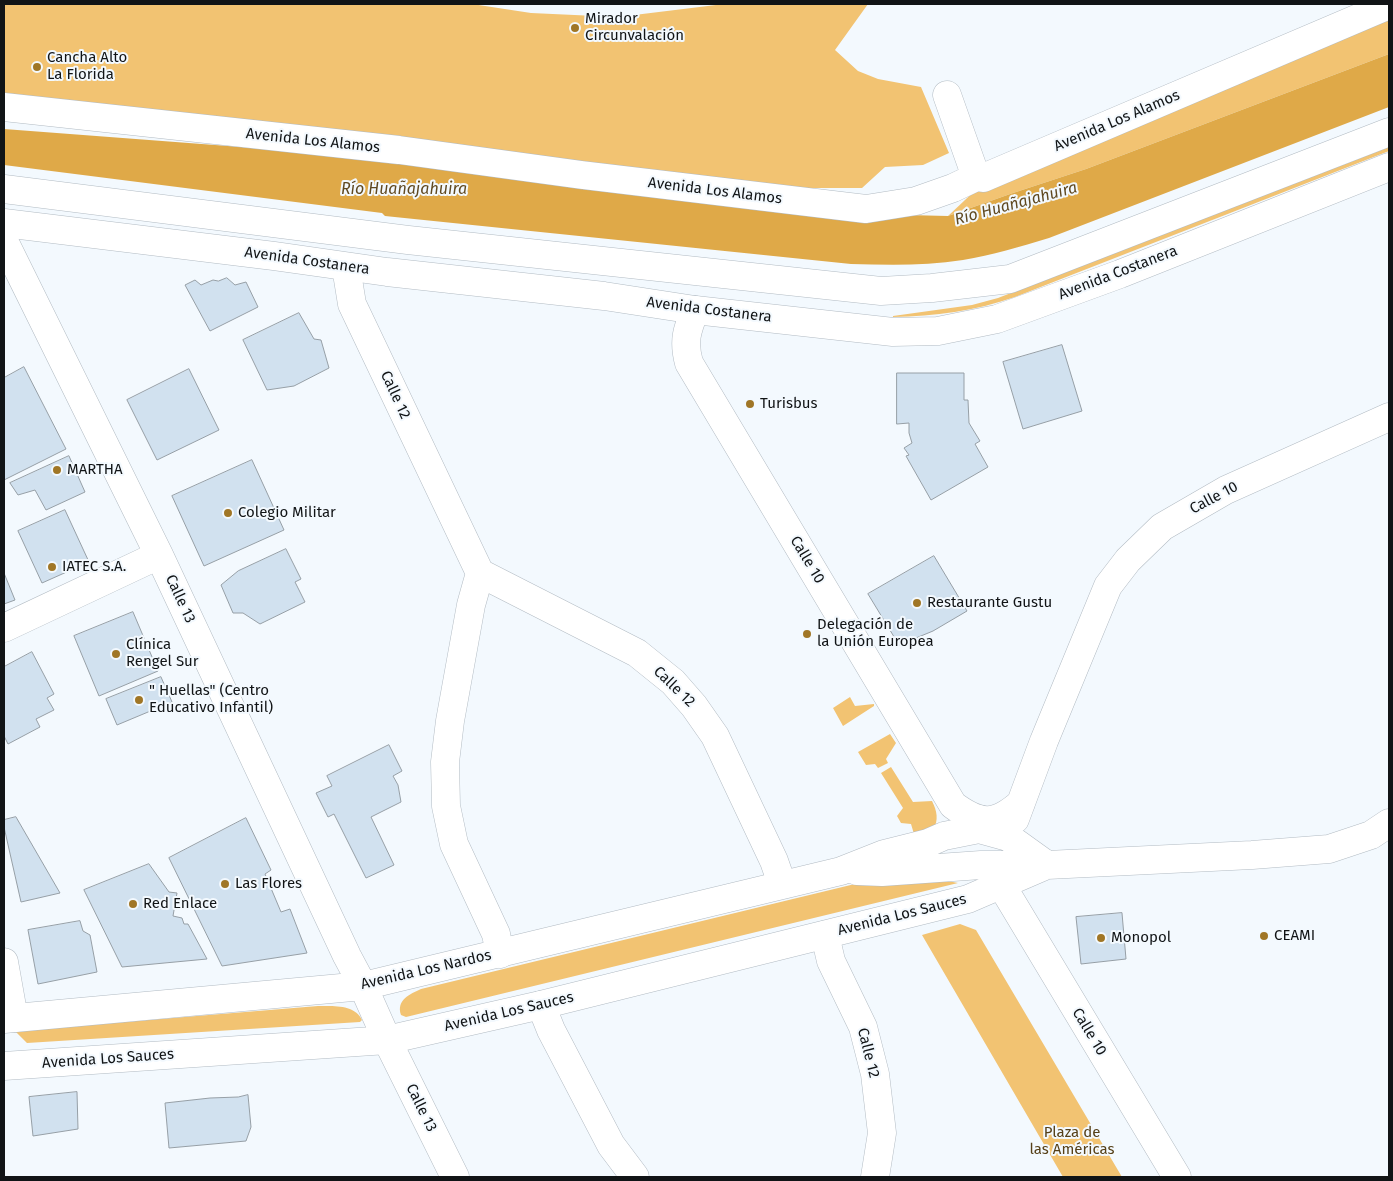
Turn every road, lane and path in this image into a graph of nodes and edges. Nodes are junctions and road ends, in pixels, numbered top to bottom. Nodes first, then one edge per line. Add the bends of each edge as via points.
1 (1389, 6) edge
2 (947, 95) dead end
3 (4, 107) edge
4 (1389, 132) edge
5 (1389, 167) edge
6 (976, 177) junction
7 (4, 189) edge
8 (4, 223) edge
9 (350, 233) junction
10 (4, 241) edge
11 (346, 267) junction
12 (1010, 279) junction
13 (694, 310) junction
14 (1389, 417) edge
15 (159, 555) junction
16 (480, 573) junction
17 (4, 628) edge
18 (1021, 803) junction
19 (953, 805) junction
20 (1389, 823) edge
21 (944, 836) junction
22 (1008, 837) junction
23 (1047, 866) junction
24 (841, 871) junction
25 (996, 872) junction
26 (782, 884) junction
27 (825, 935) junction
28 (500, 954) junction
29 (4, 962) edge
30 (363, 986) junction
31 (541, 1006) junction
32 (9, 1018) edge
33 (387, 1040) junction
34 (4, 1066) edge
35 (455, 1177) edge
36 (635, 1177) edge
37 (875, 1177) edge
38 (1177, 1177) edge

1 - 6 street, Avenida Los Alamos via 983,178
2 - 6 street
3 - 6 street, Avenida Los Alamos via 399,150 866,209 916,201
4 - 12 street
5 - 13 street, Avenida Costanera via 1120,274 997,319 968,326 893,332
7 - 9 street
8 - 11 street, Avenida Costanera
9 - 11 street, Calle 12
9 - 12 street via 881,291
10 - 15 street, Calle 13
11 - 13 street, Avenida Costanera via 604,296
11 - 16 street, Calle 12 via 352,304
12 - 13 street via 982,292 948,300 875,308 713,290 701,296
13 - 19 street, Calle 10 via 685,348 689,363
14 - 18 street, Calle 10 via 1226,490 1162,527 1128,560 1108,586
15 - 17 street
15 - 30 street, Calle 13
16 - 26 street, Calle 12 via 637,654 672,682 715,736
16 - 28 street via 450,721 445,762 446,806 454,844 496,934
18 - 19 street via 996,820 981,821
18 - 22 street, Calle 10
19 - 21 street
20 - 23 street via 1371,835 1329,849
21 - 22 street via 979,829
21 - 24 street
22 - 23 street
22 - 25 street, Calle 10
23 - 25 street, Avenida Los Sauces
24 - 25 street
24 - 26 street, Avenida Los Nardos
25 - 27 street, Avenida Los Sauces via 968,899
25 - 38 street, Calle 10
26 - 28 street, Avenida Los Nardos
27 - 31 street, Avenida Los Sauces
27 - 37 street, Calle 12 via 831,961 863,1027 875,1074 882,1133
28 - 30 street, Avenida Los Nardos
29 - 32 street
30 - 32 street, Avenida Los Nardos
30 - 33 street, Calle 13
31 - 33 street, Avenida Los Sauces
31 - 36 street via 611,1145
33 - 34 street, Avenida Los Sauces
33 - 35 street, Calle 13

